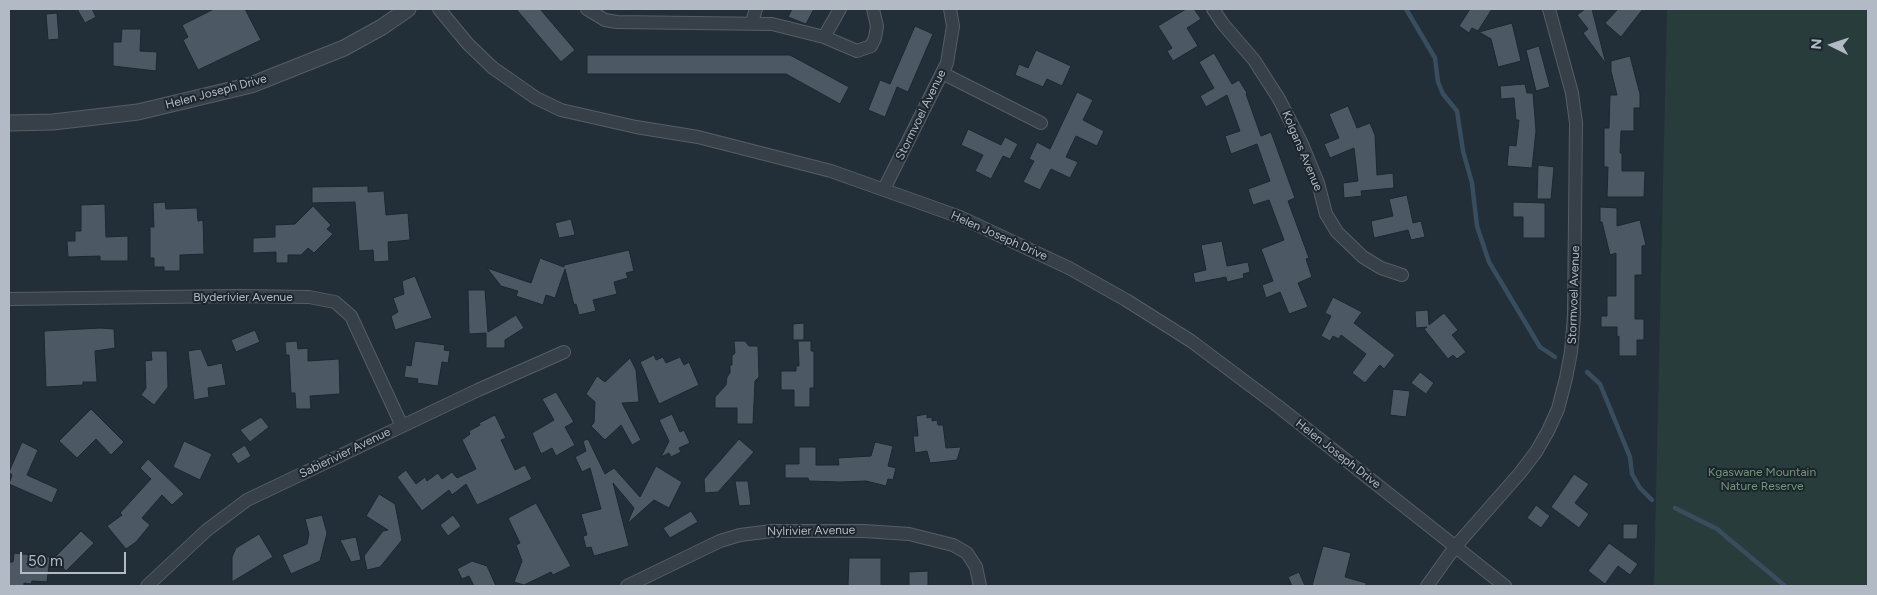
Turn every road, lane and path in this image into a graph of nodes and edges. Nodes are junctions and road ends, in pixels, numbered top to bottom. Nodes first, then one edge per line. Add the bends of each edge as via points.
1 (408, 9) edge
2 (439, 9) edge
3 (586, 9) edge
4 (756, 9) edge
5 (840, 9) edge
6 (873, 9) edge
7 (950, 9) edge
8 (1213, 9) edge
9 (1548, 9) edge
10 (752, 22) junction
11 (824, 36) junction
12 (942, 73) junction
13 (9, 123) edge
14 (1041, 123) dead end
15 (884, 189) junction
16 (1402, 276) dead end
17 (9, 299) edge
18 (564, 352) dead end
19 (402, 426) junction
20 (1456, 547) junction
21 (147, 586) edge
22 (627, 586) edge
23 (980, 586) edge
24 (1427, 586) edge
25 (1505, 586) edge

1 - 13 street, Helen Joseph Drive via 344,48 250,85 138,112 54,122
2 - 15 street, Helen Joseph Drive via 493,68 536,98 562,110 775,155
3 - 10 street via 605,20 617,22
4 - 10 street
5 - 11 street
6 - 11 street via 877,26 875,38 864,50 847,49
7 - 12 street, Stormvoel Avenue via 951,44
8 - 16 street, Kolgans Avenue via 1280,99 1314,175 1326,214 1337,232 1363,257
9 - 20 street, Stormvoel Avenue via 1570,85 1576,123 1576,256 1571,352 1558,409 1548,431 1520,473
10 - 11 street
12 - 14 street
12 - 15 street, Stormvoel Avenue
15 - 20 street, Helen Joseph Drive via 1018,244 1126,300 1244,381
17 - 19 street, Blyderivier Avenue via 236,296 336,302 351,316
18 - 19 street, Sabierivier Avenue
19 - 21 street, Sabierivier Avenue via 247,500 207,530
20 - 24 street, Stormvoel Avenue
20 - 25 street, Helen Joseph Drive
22 - 23 street, Nylrivier Avenue via 720,540 772,531 887,532 953,545 967,553 976,566

